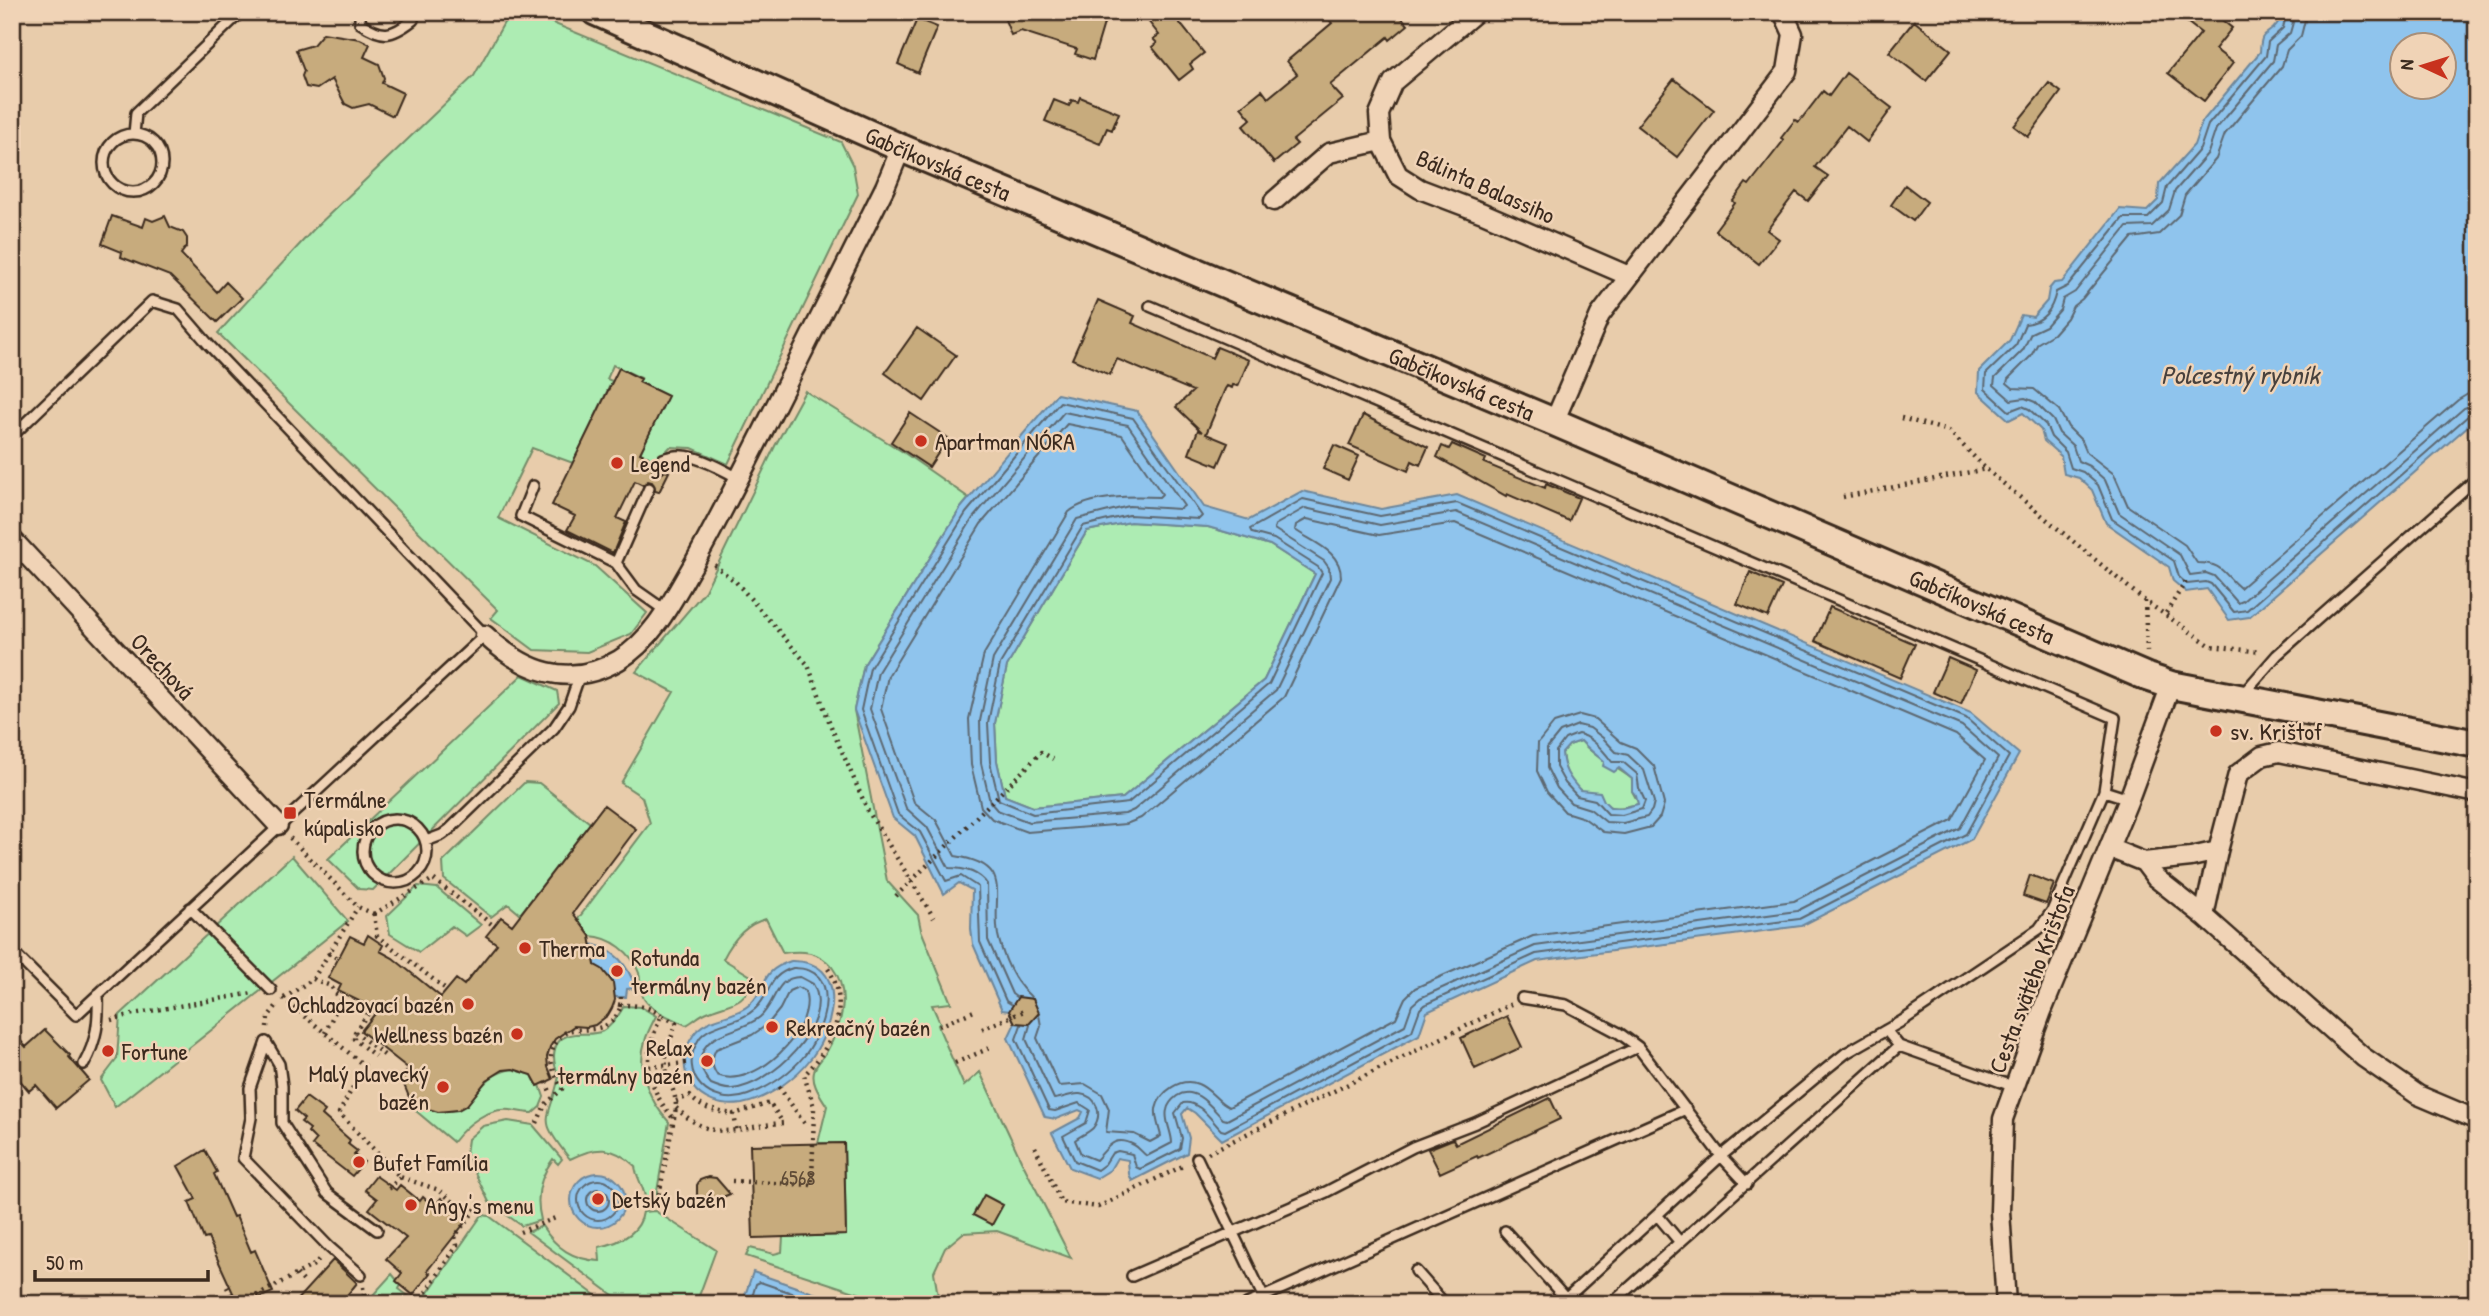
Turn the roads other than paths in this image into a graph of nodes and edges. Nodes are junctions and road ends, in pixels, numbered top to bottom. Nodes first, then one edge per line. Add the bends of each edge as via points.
1 (241, 12) edge
2 (360, 12) edge
3 (414, 12) edge
4 (596, 12) edge
5 (1476, 12) edge
6 (1783, 12) edge
7 (134, 134) junction
8 (1381, 141) junction
9 (901, 148) junction
10 (1274, 201) dead end
11 (1629, 276) junction
12 (1150, 306) dead end
13 (1554, 422) junction
14 (12, 436) edge
15 (659, 468) dead end
16 (739, 478) junction
17 (2477, 478) edge
18 (533, 486) dead end
19 (649, 488) dead end
20 (12, 540) edge
21 (616, 564) junction
22 (666, 611) junction
23 (485, 635) junction
24 (581, 673) junction
25 (2159, 681) junction
26 (2240, 698) junction
27 (2477, 744) edge
28 (2104, 791) junction
29 (2477, 793) edge
30 (2129, 799) junction
31 (278, 825) junction
32 (426, 841) junction
33 (2109, 848) junction
34 (2218, 851) junction
35 (2144, 862) junction
36 (190, 908) junction
37 (2204, 916) junction
38 (12, 951) edge
39 (271, 990) road end
40 (97, 994) junction
41 (1522, 998) road end
42 (1886, 1030) junction
43 (1899, 1046) junction
44 (1638, 1047) junction
45 (84, 1064) dead end
46 (2015, 1087) junction
47 (1686, 1109) junction
48 (2477, 1120) edge
49 (1721, 1156) junction
50 (1197, 1158) road end
51 (1747, 1184) junction
52 (1658, 1216) junction
53 (377, 1230) dead end
54 (1505, 1231) dead end
55 (1233, 1232) junction
56 (1679, 1241) junction
57 (1416, 1271) dead end
58 (361, 1275) dead end
59 (1132, 1276) dead end
60 (1263, 1296) junction
61 (1563, 1301) edge
62 (1247, 1304) edge
63 (1445, 1304) edge
64 (1611, 1304) edge
65 (2006, 1304) edge

1 - 7 lane via 136,113
2 - 3 lane via 360,23 377,34 397,33 413,20
4 - 9 main road, Gabčíkovská cesta
5 - 8 street, Bálinta Balassiho via 1393,82 1378,114
6 - 11 street via 1793,34 1787,71
7 - 7 lane via 153,141 162,169 151,186 132,192 114,185 104,167 108,148 124,135
8 - 10 street via 1329,153
8 - 11 street, Bálinta Balassiho via 1398,175 1420,189
9 - 13 main road, Gabčíkovská cesta
9 - 16 street
11 - 13 street via 1600,315
12 - 28 lane via 2115,718
13 - 25 main road, Gabčíkovská cesta
14 - 23 lane via 152,301 178,309
15 - 16 lane via 663,459 675,454 704,460
16 - 22 street
17 - 26 lane via 2277,654
18 - 21 lane via 521,516
19 - 21 lane
20 - 31 street, Orechová
21 - 22 lane via 636,590
22 - 24 street via 627,654
23 - 24 street via 505,654 530,667 549,673
23 - 31 lane
24 - 32 lane via 569,706 554,728 450,829
25 - 26 main road, Gabčíkovská cesta
25 - 30 street, Cesta svätého Krištofa
26 - 27 main road, Gabčíkovská cesta
28 - 30 lane
28 - 42 lane via 2052,911 2039,929
29 - 34 street via 2279,752 2262,756 2238,774
30 - 33 street, Cesta svätého Krištofa
31 - 36 lane
32 - 32 lane via 406,820 387,820 378,823 366,838 364,857 380,879 408,880 426,859
33 - 35 street
33 - 46 street, Cesta svätého Krištofa
34 - 35 street
34 - 37 street
35 - 37 street via 2156,878
36 - 39 lane
36 - 40 lane
37 - 48 street via 2363,1057 2418,1095
38 - 40 lane via 76,1015
40 - 45 lane via 100,1022
41 - 44 lane via 1566,1005
42 - 43 lane
42 - 49 lane via 1836,1061
43 - 46 lane
43 - 51 lane
44 - 47 lane
44 - 55 lane
46 - 65 street, Cesta svätého Krištofa via 2003,1119 2000,1211
47 - 49 lane
47 - 60 lane
49 - 51 lane
49 - 52 lane
50 - 55 lane
51 - 56 lane
52 - 56 lane
52 - 61 lane
53 - 58 lane via 327,1193 282,1123 279,1064 265,1042 250,1088 251,1118 243,1158
54 - 61 lane
55 - 59 lane
55 - 60 lane
56 - 64 lane
57 - 63 lane
60 - 62 lane

